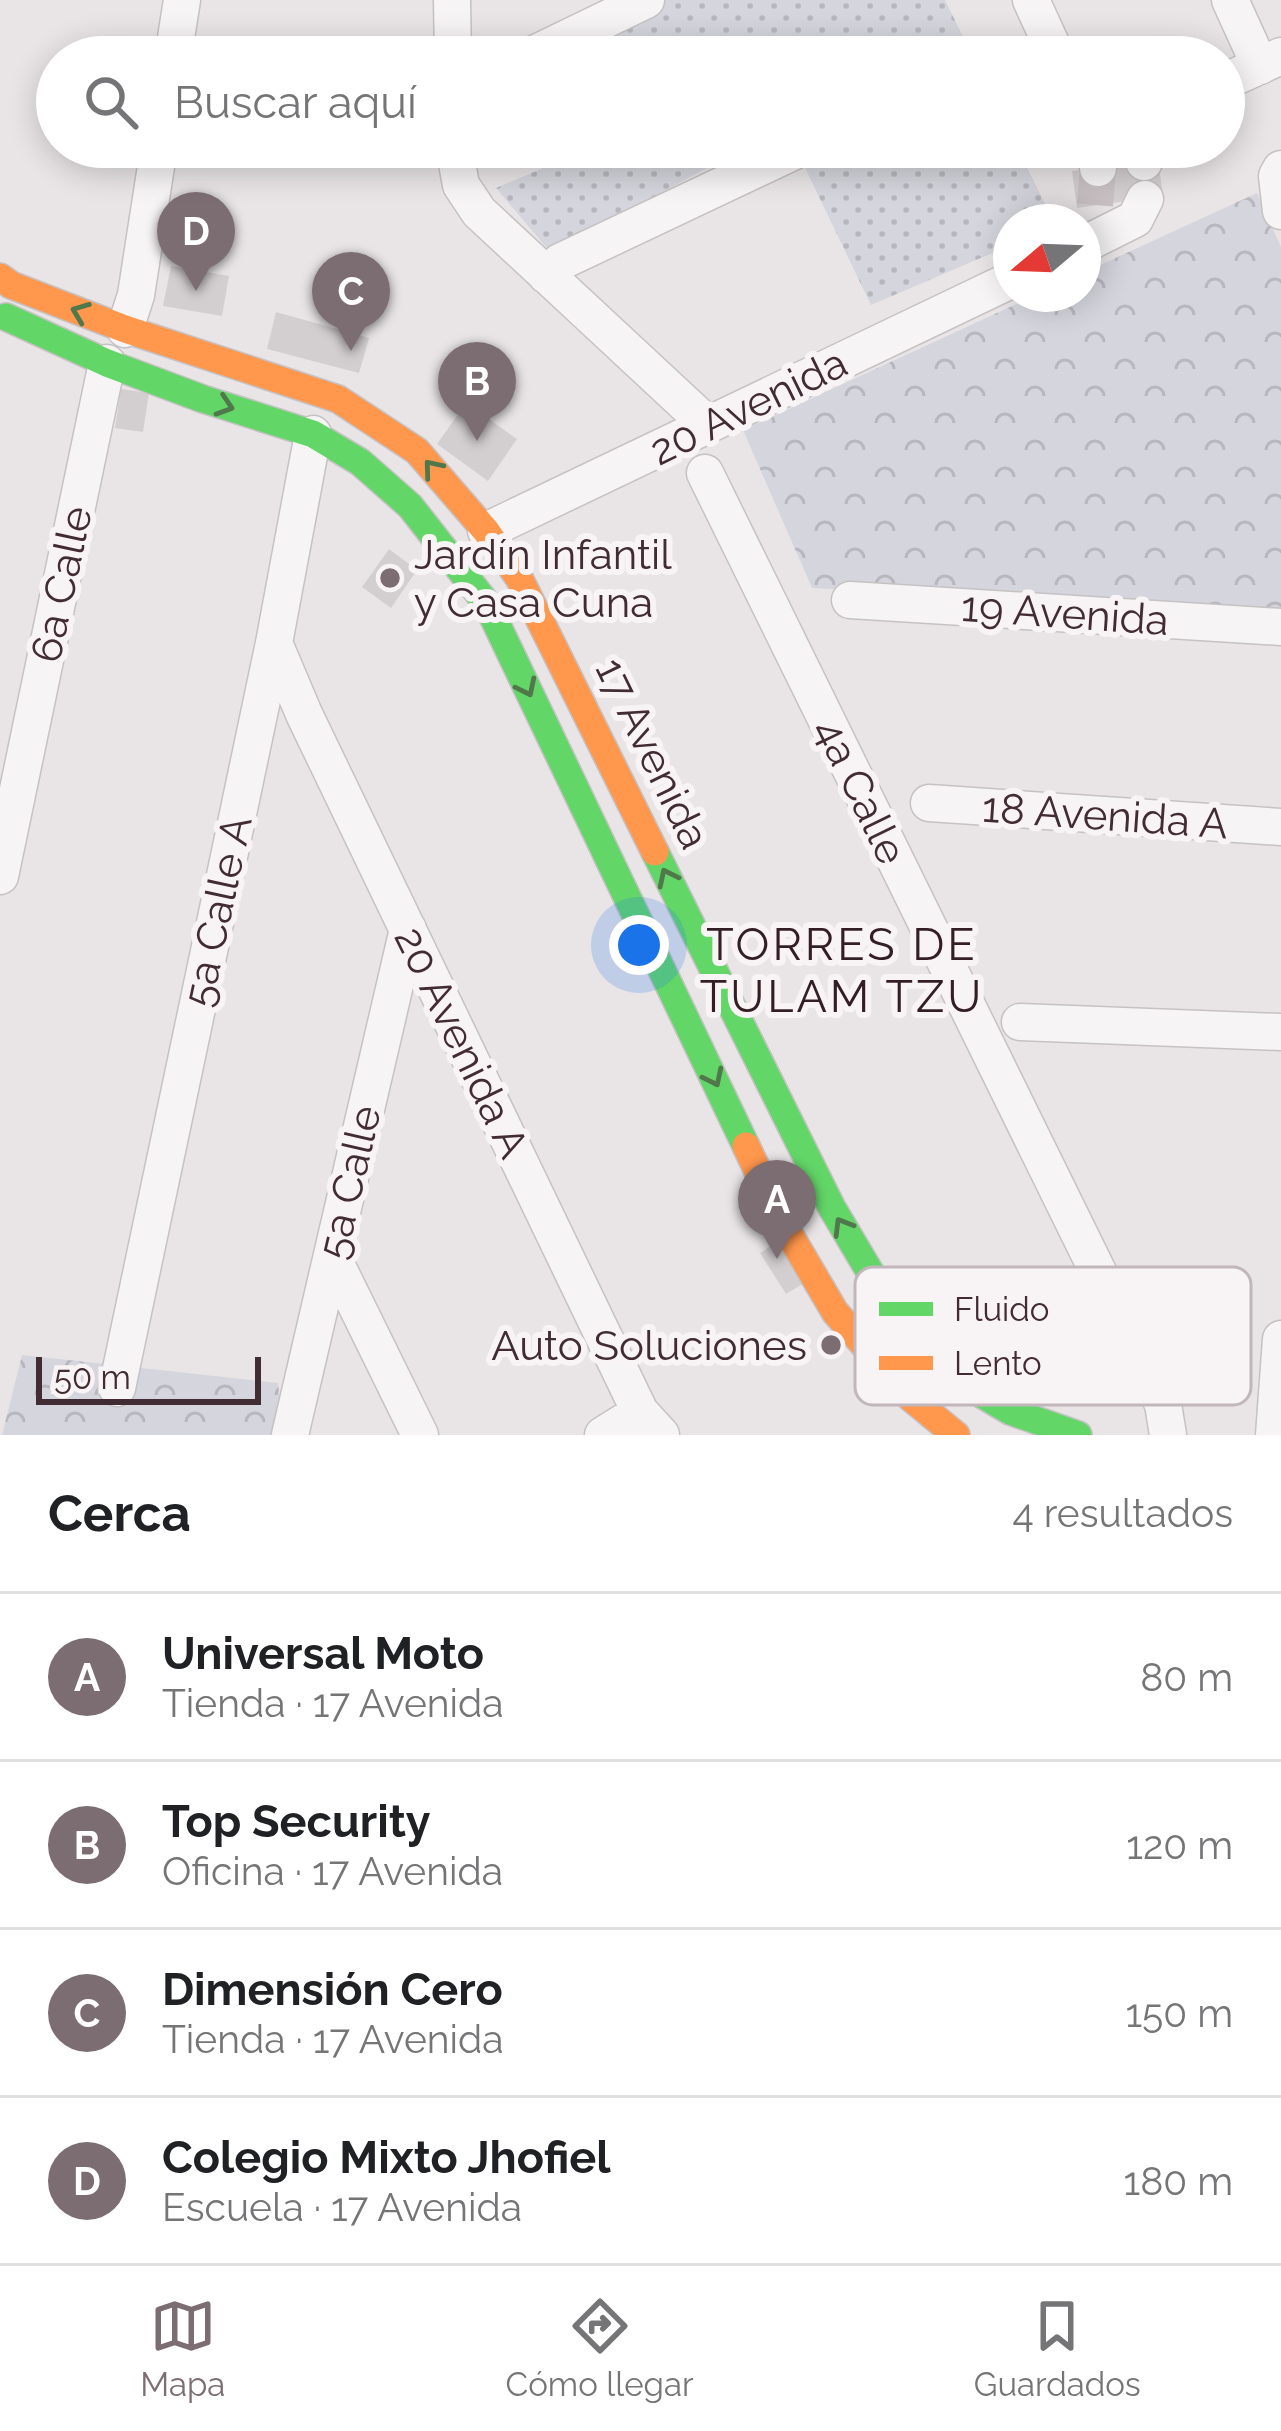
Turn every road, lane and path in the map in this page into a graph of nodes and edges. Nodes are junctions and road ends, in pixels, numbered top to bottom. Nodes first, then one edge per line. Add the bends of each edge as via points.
1 (182, 0) edge
2 (452, 0) edge
3 (646, 0) edge
4 (1030, 0) edge
5 (1230, 0) edge
6 (176, 36) edge
7 (453, 36) edge
8 (571, 36) edge
9 (1047, 36) edge
10 (1271, 61) edge
11 (156, 168) edge
12 (456, 168) edge
13 (759, 168) edge
14 (1145, 199) dead end
15 (1101, 236) edge
16 (547, 275) junction
17 (0, 277) edge
18 (993, 289) edge
19 (0, 314) edge
20 (125, 329) junction
21 (107, 363) junction
22 (708, 425) junction
23 (314, 434) junction
24 (705, 473) dead end
25 (486, 531) junction
26 (850, 600) dead end
27 (1281, 627) edge
28 (274, 643) junction
29 (929, 803) dead end
30 (1281, 827) edge
31 (0, 876) edge
32 (408, 929) junction
33 (1020, 1022) dead end
34 (1281, 1032) edge
35 (332, 1256) junction
36 (867, 1267) edge
37 (1096, 1267) edge
38 (855, 1335) edge
39 (1281, 1340) edge
40 (117, 1388) dead end
41 (920, 1405) edge
42 (1000, 1405) edge
43 (1163, 1405) edge
44 (650, 1423) edge
45 (290, 1435) edge
46 (420, 1435) edge
47 (603, 1435) edge
48 (956, 1435) edge
49 (1078, 1435) edge
50 (1168, 1435) edge
51 (1274, 1435) edge

1 - 6 street
2 - 7 street
3 - 8 street
4 - 9 street
5 - 10 street
11 - 20 street
12 - 16 street via 469,199
13 - 16 street
14 - 15 street via 1136,219
16 - 22 street
20 -> 17 main road, 17 Avenida
18 - 22 street, 20 Avenida
19 - 21 main road, 17 Avenida
25 -> 20 main road, 17 Avenida via 417,451 338,399
21 -> 23 main road, 17 Avenida
21 - 31 street, 6a Calle
22 - 25 street, 20 Avenida
23 - 28 street, 5a Calle A
23 -> 38 main road, 17 Avenida via 410,506 487,604 792,1238
24 - 37 street, 4a Calle
36 -> 25 main road, 17 Avenida via 519,578
26 - 27 street, 19 Avenida
28 - 32 street, 20 Avenida A
28 - 40 street, 5a Calle A
29 - 30 street, 18 Avenida A
32 - 35 street, 5a Calle
32 - 44 street, 20 Avenida A
33 - 34 street
35 - 45 street, 5a Calle
35 - 46 street
39 - 51 street
41 -> 48 main road, 17 Avenida
49 -> 42 main road, 17 Avenida
43 - 50 street, 4a Calle
44 - 47 street

